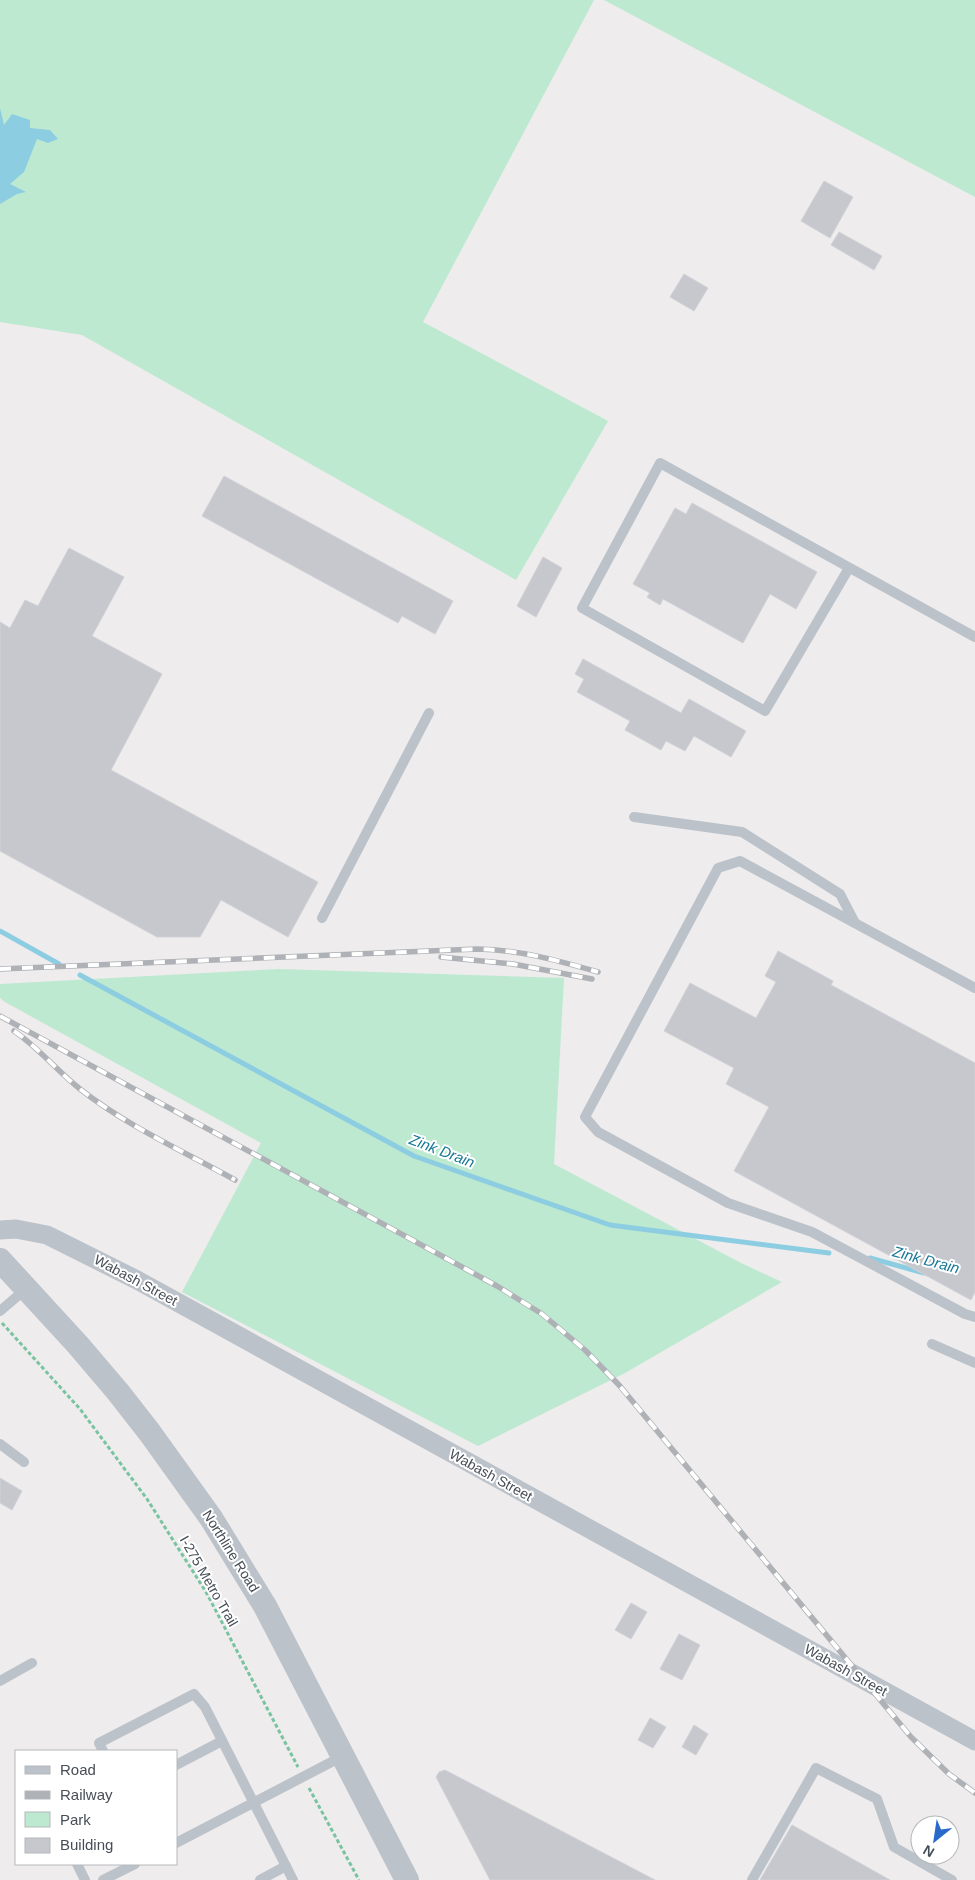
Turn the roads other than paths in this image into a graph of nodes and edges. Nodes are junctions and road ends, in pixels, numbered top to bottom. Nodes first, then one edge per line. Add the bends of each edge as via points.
1 (849, 568) junction
2 (975, 637) edge
3 (429, 713) dead end
4 (634, 817) dead end
5 (322, 918) dead end
6 (854, 923) junction
7 (975, 988) edge
8 (0, 1230) edge
9 (0, 1260) edge
10 (27, 1288) junction
11 (0, 1311) edge
12 (975, 1317) edge
13 (932, 1344) dead end
14 (975, 1363) edge
15 (0, 1444) edge
16 (24, 1462) dead end
17 (32, 1663) dead end
18 (0, 1681) edge
19 (222, 1741) junction
20 (975, 1741) edge
21 (102, 1750) edge
22 (343, 1756) junction
23 (178, 1765) edge
24 (253, 1803) junction
25 (178, 1842) edge
26 (77, 1865) edge
27 (133, 1865) edge
28 (286, 1866) junction
29 (85, 1880) edge
30 (104, 1880) edge
31 (260, 1880) edge
32 (293, 1880) edge
33 (407, 1880) edge
34 (752, 1880) edge
35 (952, 1880) edge

1 - 1 lane via 765,711 582,608 660,463
1 - 2 lane
3 - 5 lane
4 - 6 lane via 742,832 840,894
6 - 7 lane
6 - 12 lane via 740,862 718,868 586,1117 598,1132 728,1203 812,1232
8 - 20 street, Wabash Street via 16,1229 47,1235 137,1280
9 - 10 street, Northline Road
10 - 11 lane
10 - 22 street, Northline Road via 118,1392 211,1518 265,1606
13 - 14 lane
15 - 16 lane
17 - 18 lane
19 - 21 lane via 205,1707 194,1694 99,1743
19 - 23 lane
19 - 24 lane
22 - 24 lane
22 - 33 street, Northline Road
24 - 25 lane
24 - 28 lane
26 - 29 lane
27 - 30 lane
28 - 31 lane
28 - 32 lane
34 - 35 lane via 816,1768 877,1799 894,1847

